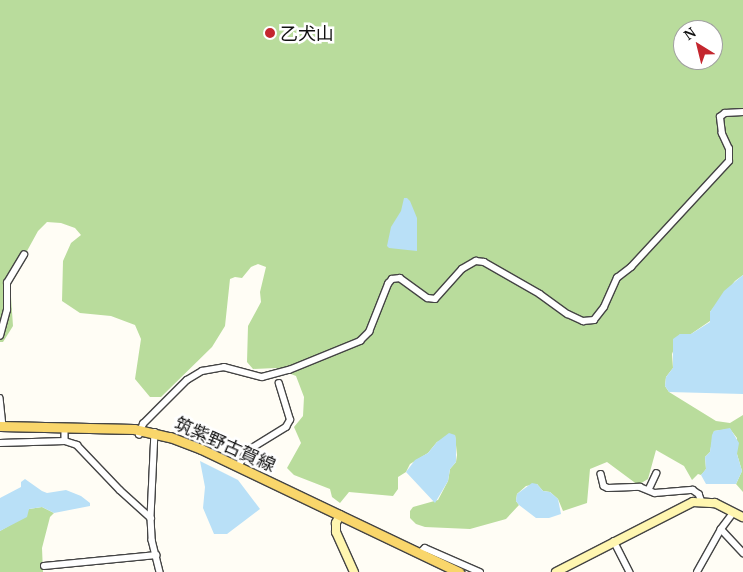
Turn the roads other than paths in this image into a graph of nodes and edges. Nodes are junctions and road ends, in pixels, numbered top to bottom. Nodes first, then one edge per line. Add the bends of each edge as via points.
1 (743, 112) edge
2 (24, 255) dead end
3 (0, 336) edge
4 (279, 384) dead end
5 (0, 398) edge
6 (1, 428) edge
7 (139, 433) junction
8 (65, 434) junction
9 (155, 435) junction
10 (0, 444) edge
11 (238, 467) junction
12 (601, 474) dead end
13 (656, 474) dead end
14 (649, 489) junction
15 (702, 502) junction
16 (734, 512) junction
17 (340, 515) junction
18 (743, 517) edge
19 (151, 518) junction
20 (721, 529) junction
21 (614, 541) junction
22 (419, 554) junction
23 (743, 554) edge
24 (156, 555) junction
25 (44, 566) dead end
26 (160, 572) edge
27 (354, 572) edge
28 (459, 572) edge
29 (480, 572) edge
30 (556, 572) edge
31 (630, 572) edge
32 (697, 572) edge

1 - 7 street via 725,113 720,118 729,161 631,267 616,278 594,320 583,322 484,262 476,261 462,269 434,299 400,278 392,279 369,332 360,342 262,378 224,367 202,370 187,380
2 - 3 street via 7,283 7,310
4 - 11 street via 290,420 286,427 247,451
5 - 6 street
6 - 8 main road, 筑紫野古賀線
7 - 8 main road, 筑紫野古賀線
7 - 9 main road, 筑紫野古賀線
8 - 10 street
8 - 19 street
9 - 11 main road, 筑紫野古賀線 via 201,449
9 - 17 main road, 筑紫野古賀線 via 326,514
9 - 19 street
11 - 17 main road, 筑紫野古賀線
12 - 14 street via 604,486 608,488
13 - 14 street
14 - 15 street via 655,492 693,490
15 - 16 street
15 - 21 street via 681,507
16 - 18 street
16 - 20 street
17 - 22 main road, 筑紫野古賀線
17 - 27 street via 336,532
19 - 24 street
20 - 23 street
20 - 32 street
21 - 30 street
21 - 31 street
22 - 28 main road, 筑紫野古賀線
22 - 29 street via 425,548
24 - 25 street
24 - 26 street

